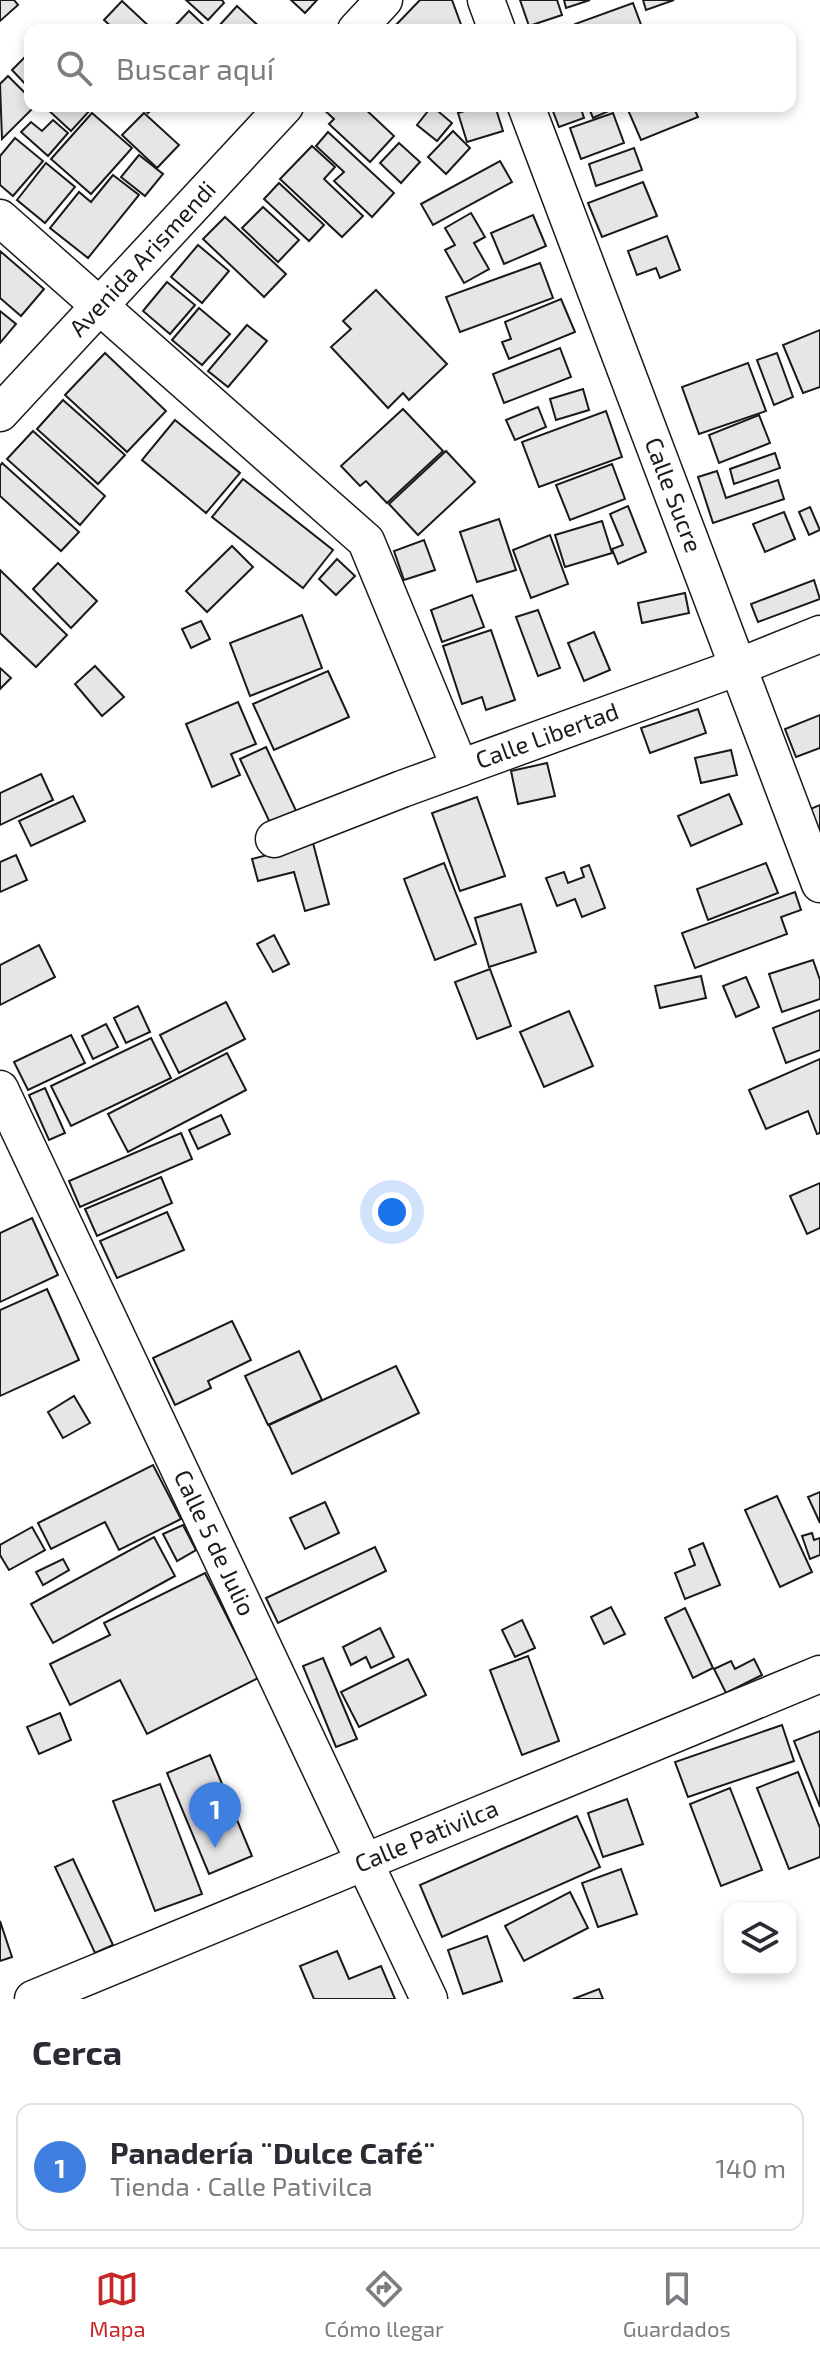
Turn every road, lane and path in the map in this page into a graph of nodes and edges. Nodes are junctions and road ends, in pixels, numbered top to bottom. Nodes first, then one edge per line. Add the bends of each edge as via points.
1 (384, 0) edge
2 (486, 0) edge
3 (362, 24) edge
4 (495, 24) edge
5 (279, 112) edge
6 (528, 112) edge
7 (0, 218) edge
8 (99, 307) junction
9 (0, 413) edge
10 (820, 634) edge
11 (738, 667) junction
12 (460, 768) junction
13 (274, 839) dead end
14 (820, 884) edge
15 (0, 1089) edge
16 (820, 1674) edge
17 (364, 1864) junction
18 (33, 1999) edge
19 (429, 1999) edge

1 - 3 street
2 - 4 street
5 - 8 street, Avenida Arismendi
6 - 11 street, Calle Sucre
7 - 8 street
8 - 9 street, Avenida Arismendi
8 - 12 street via 366,541
10 - 11 street, Calle Libertad
11 - 12 street, Calle Libertad
11 - 14 street, Calle Sucre
12 - 13 street, Calle Libertad
15 - 17 street, Calle 5 de Julio
16 - 17 street, Calle Pativilca
17 - 18 street, Calle Pativilca
17 - 19 street, Calle 5 de Julio

